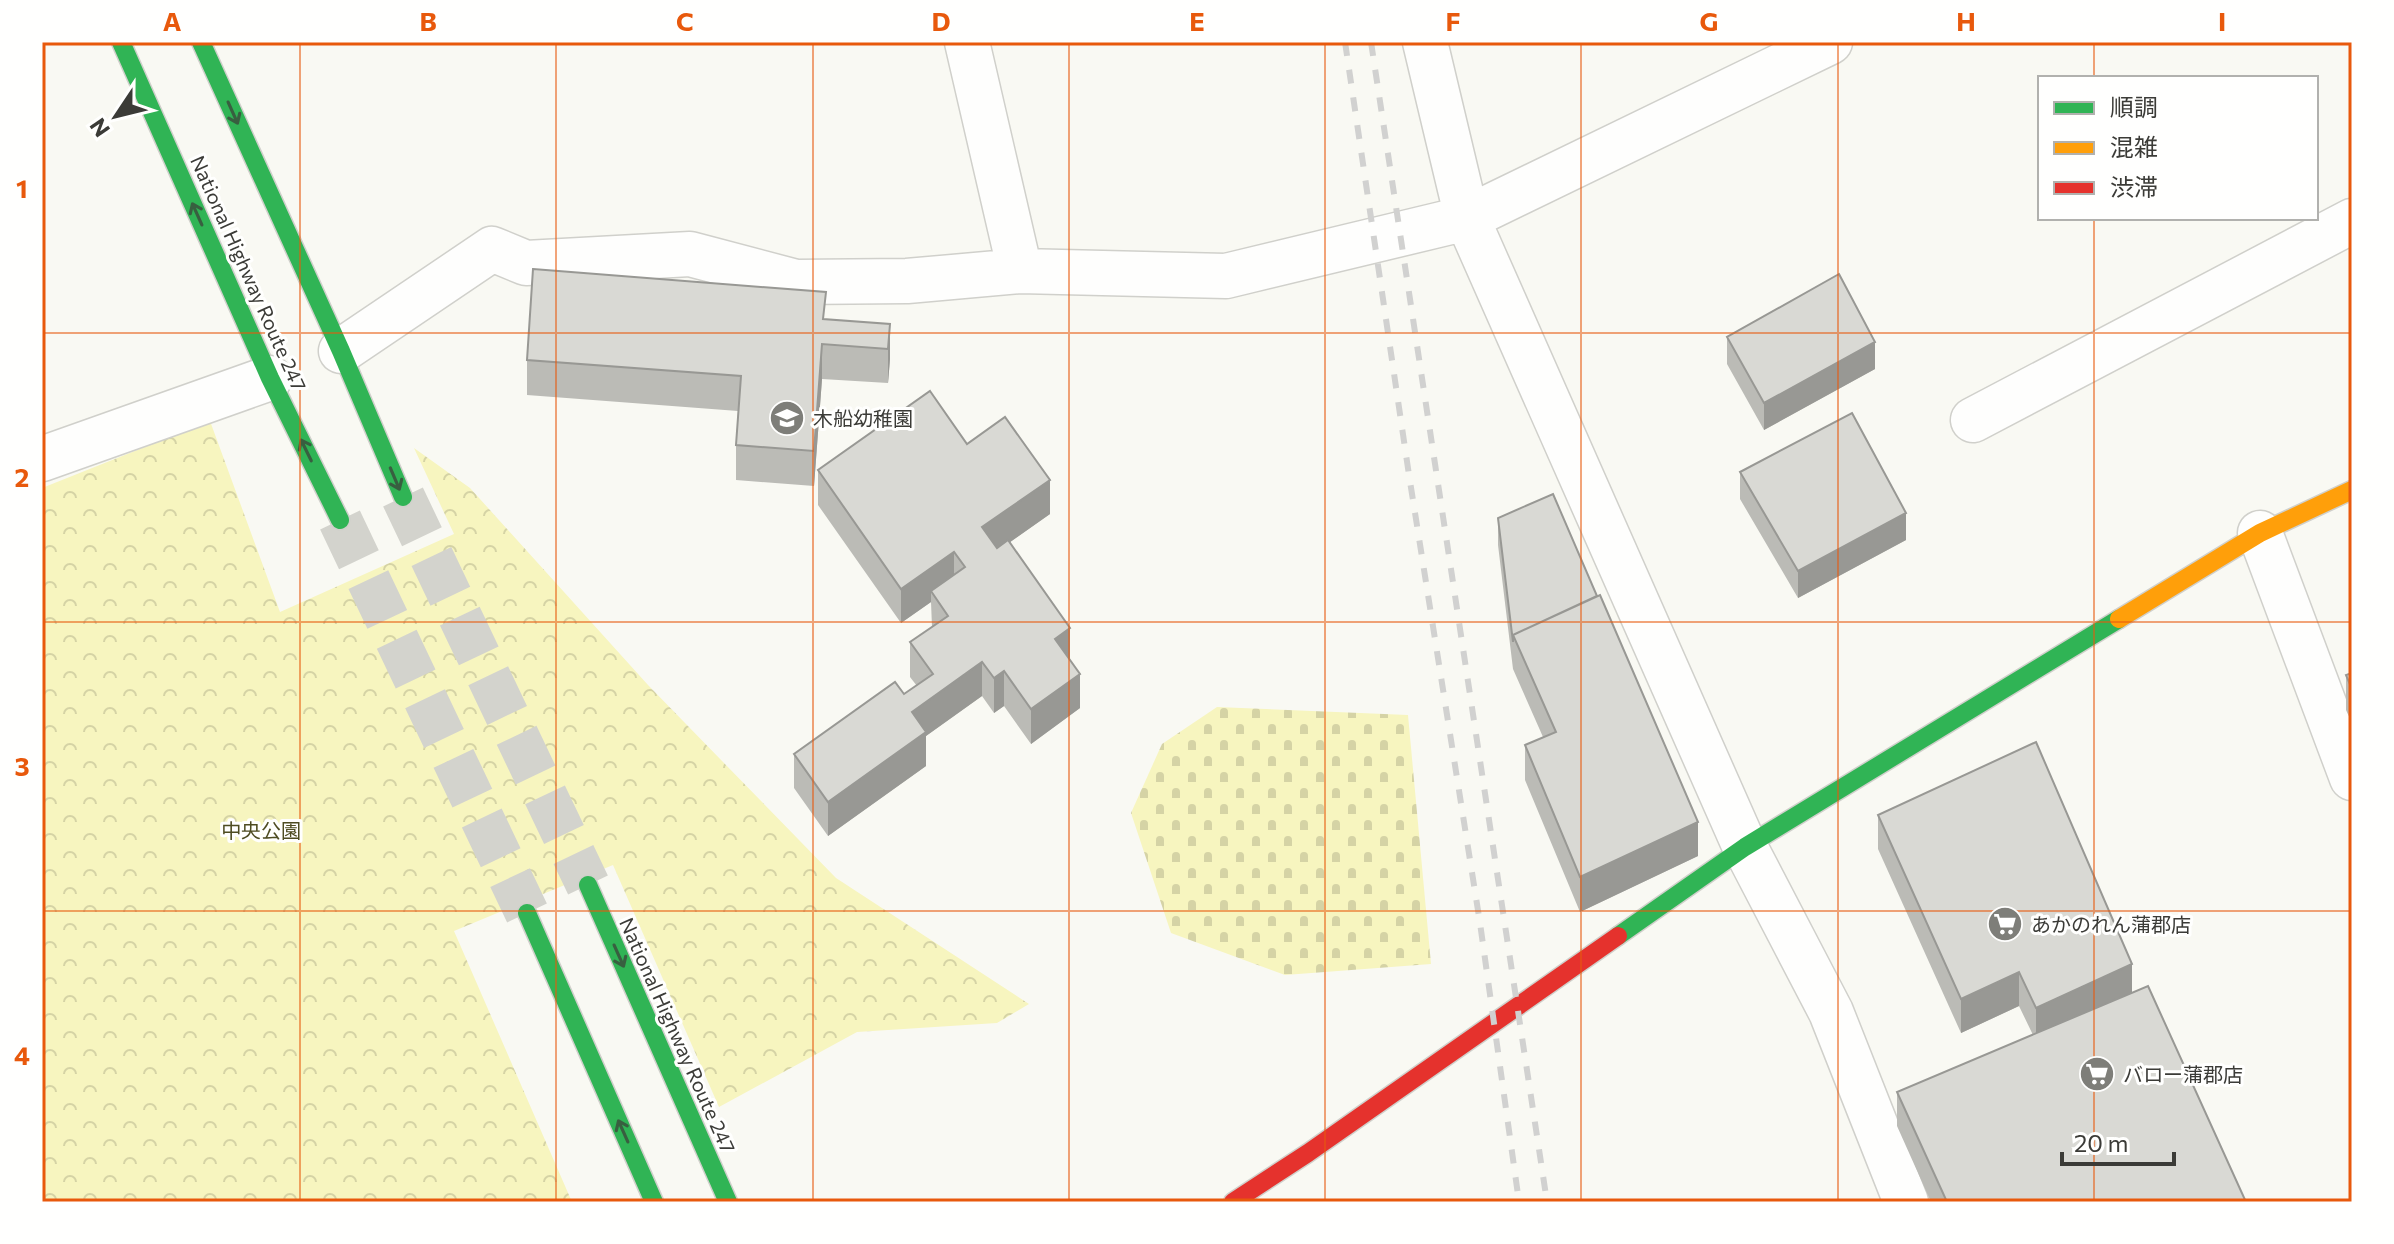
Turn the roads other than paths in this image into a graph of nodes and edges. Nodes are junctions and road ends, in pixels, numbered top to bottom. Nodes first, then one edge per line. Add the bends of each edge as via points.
1 (121, 42) edge
2 (201, 42) edge
3 (967, 42) edge
4 (1425, 42) edge
5 (1830, 42) edge
6 (1467, 218) junction
7 (2352, 221) edge
8 (1020, 271) junction
9 (341, 351) junction
10 (270, 378) junction
11 (1973, 420) dead end
12 (42, 459) edge
13 (2352, 490) edge
14 (403, 497) tunnel mouth
15 (340, 520) tunnel mouth
16 (2260, 533) junction
17 (2352, 778) edge
18 (1745, 847) junction
19 (588, 885) tunnel mouth
20 (527, 913) tunnel mouth
21 (654, 1202) edge
22 (728, 1202) edge
23 (1233, 1202) edge
24 (1906, 1202) edge

10 -> 1 main road, National Highway Route 247
2 -> 9 main road
3 - 8 street
4 - 6 street
5 - 6 street
6 - 8 street via 1226,276
6 - 18 street
7 - 11 street
8 - 9 street via 907,281 796,282 690,254 526,263 492,249
9 -> 14 main road
10 - 12 street
15 -> 10 main road, National Highway Route 247
13 - 16 main road
16 - 17 street
16 - 18 main road
18 - 23 main road
18 - 24 street via 1831,1012
19 -> 22 main road, National Highway Route 247
21 -> 20 main road

